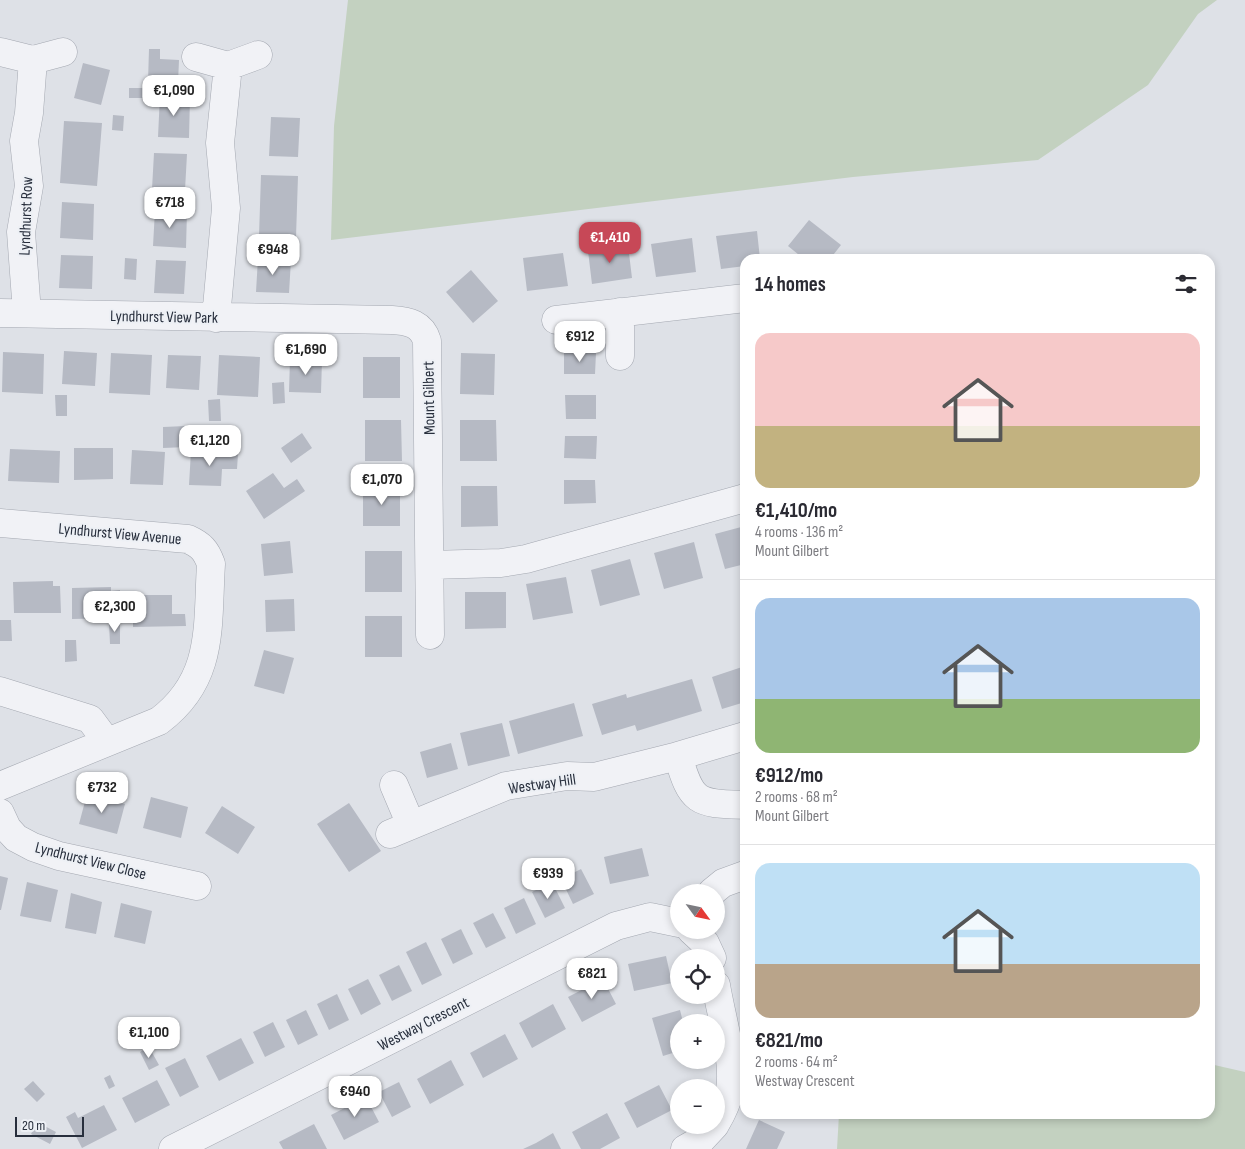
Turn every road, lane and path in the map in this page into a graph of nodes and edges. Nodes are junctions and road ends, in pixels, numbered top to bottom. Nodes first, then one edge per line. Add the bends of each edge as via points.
1 (1, 52) dead end
2 (63, 52) dead end
3 (258, 55) dead end
4 (196, 57) dead end
5 (33, 60) junction
6 (228, 66) junction
7 (740, 299) edge
8 (620, 312) junction
9 (0, 313) edge
10 (27, 314) junction
11 (216, 318) junction
12 (328, 319) joint
13 (556, 320) dead end
14 (620, 356) dead end
15 (740, 499) edge
16 (0, 523) edge
17 (430, 565) junction
18 (430, 635) dead end
19 (0, 691) edge
20 (740, 737) edge
21 (107, 742) junction
22 (678, 756) junction
23 (394, 785) dead end
24 (0, 786) edge
25 (740, 805) edge
26 (0, 813) edge
27 (740, 877) edge
28 (722, 884) edge
29 (197, 886) dead end
30 (670, 921) edge
31 (700, 939) edge
32 (708, 949) edge
33 (719, 1004) edge
34 (725, 1102) edge
35 (707, 1134) edge
36 (173, 1149) edge
37 (685, 1149) edge

1 - 5 street
2 - 5 street
3 - 6 street
4 - 6 street
5 - 10 street, Lyndhurst Row via 24,140 29,186 21,232
6 - 11 street via 220,143 226,208
7 - 8 street
8 - 13 street
8 - 14 street
9 - 10 street, Lyndhurst View Park
10 - 11 street, Lyndhurst View Park
11 - 12 street, Lyndhurst View Park
12 - 17 street, Mount Gilbert via 405,321 424,331 427,341
15 - 17 street via 526,559
16 - 21 street, Lyndhurst View Avenue via 188,539 207,551 211,564 204,659 197,678 186,697 160,721
17 - 18 street, Mount Gilbert
19 - 21 street via 90,719
20 - 22 street, Westway Hill
21 - 24 street, Lyndhurst View Avenue
22 - 23 street, Westway Hill via 594,777 567,776 506,786 400,829
22 - 25 street via 688,788 694,796 714,804
26 - 29 street, Lyndhurst View Close via 16,838 33,847 59,856
27 - 28 street
30 - 36 street, Westway Crescent via 650,917 616,926
31 - 32 street
33 - 34 street via 731,1071 730,1090
35 - 37 street

